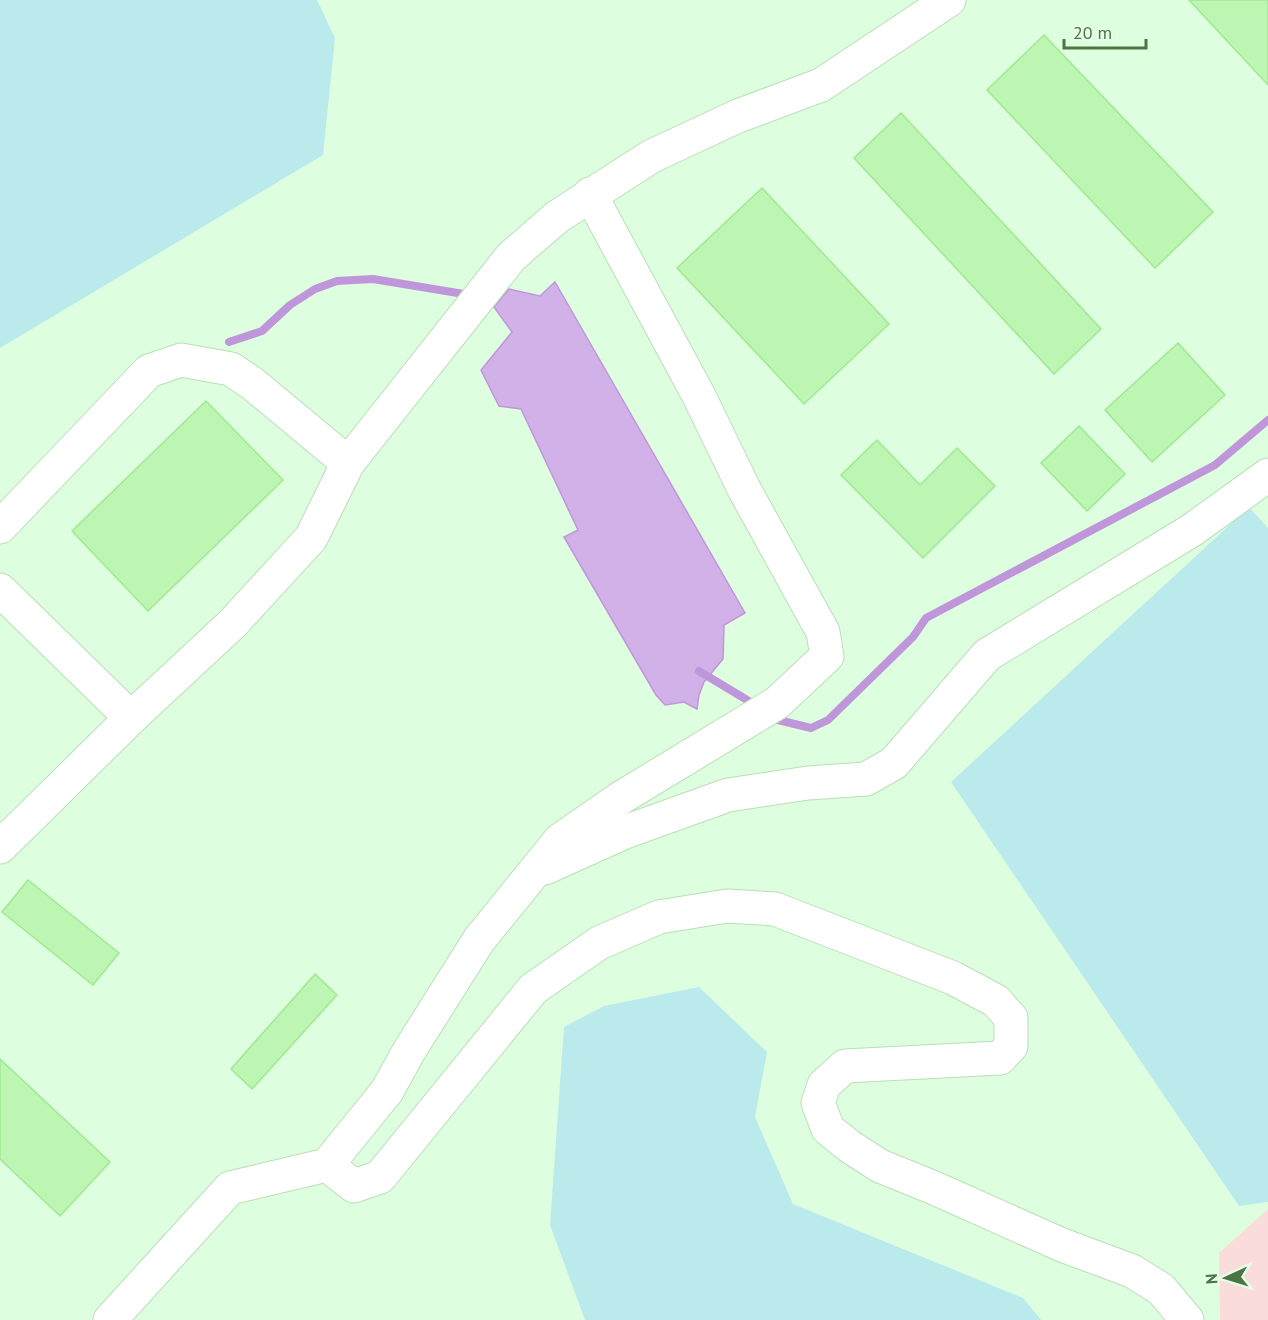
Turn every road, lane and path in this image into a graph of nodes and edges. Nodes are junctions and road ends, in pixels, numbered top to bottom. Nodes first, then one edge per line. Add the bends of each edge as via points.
1 (950, 0) edge
2 (591, 194) junction
3 (348, 463) junction
4 (1268, 475) edge
5 (0, 527) edge
6 (0, 590) edge
7 (131, 718) junction
8 (0, 847) edge
9 (530, 875) junction
10 (327, 1165) junction
11 (110, 1320) edge
12 (1186, 1320) edge

1 - 2 street via 821,85 738,116 652,156
2 - 3 street via 518,250
2 - 9 street via 823,632 827,656 766,710 619,799 560,840
3 - 5 street via 231,369 181,360 149,371
3 - 7 street via 311,538 233,623
4 - 9 street via 1192,530 987,655 894,763 866,779 728,795 624,832
6 - 7 street
7 - 8 street
9 - 10 street via 479,940 387,1091
10 - 11 street via 230,1188
10 - 12 street via 354,1186 380,1177 533,989 599,943 659,917 727,906 775,909 953,978 996,1001 1011,1018 1011,1046 1000,1058 845,1066 824,1085 818,1103 828,1129 880,1166 1132,1271 1161,1289

